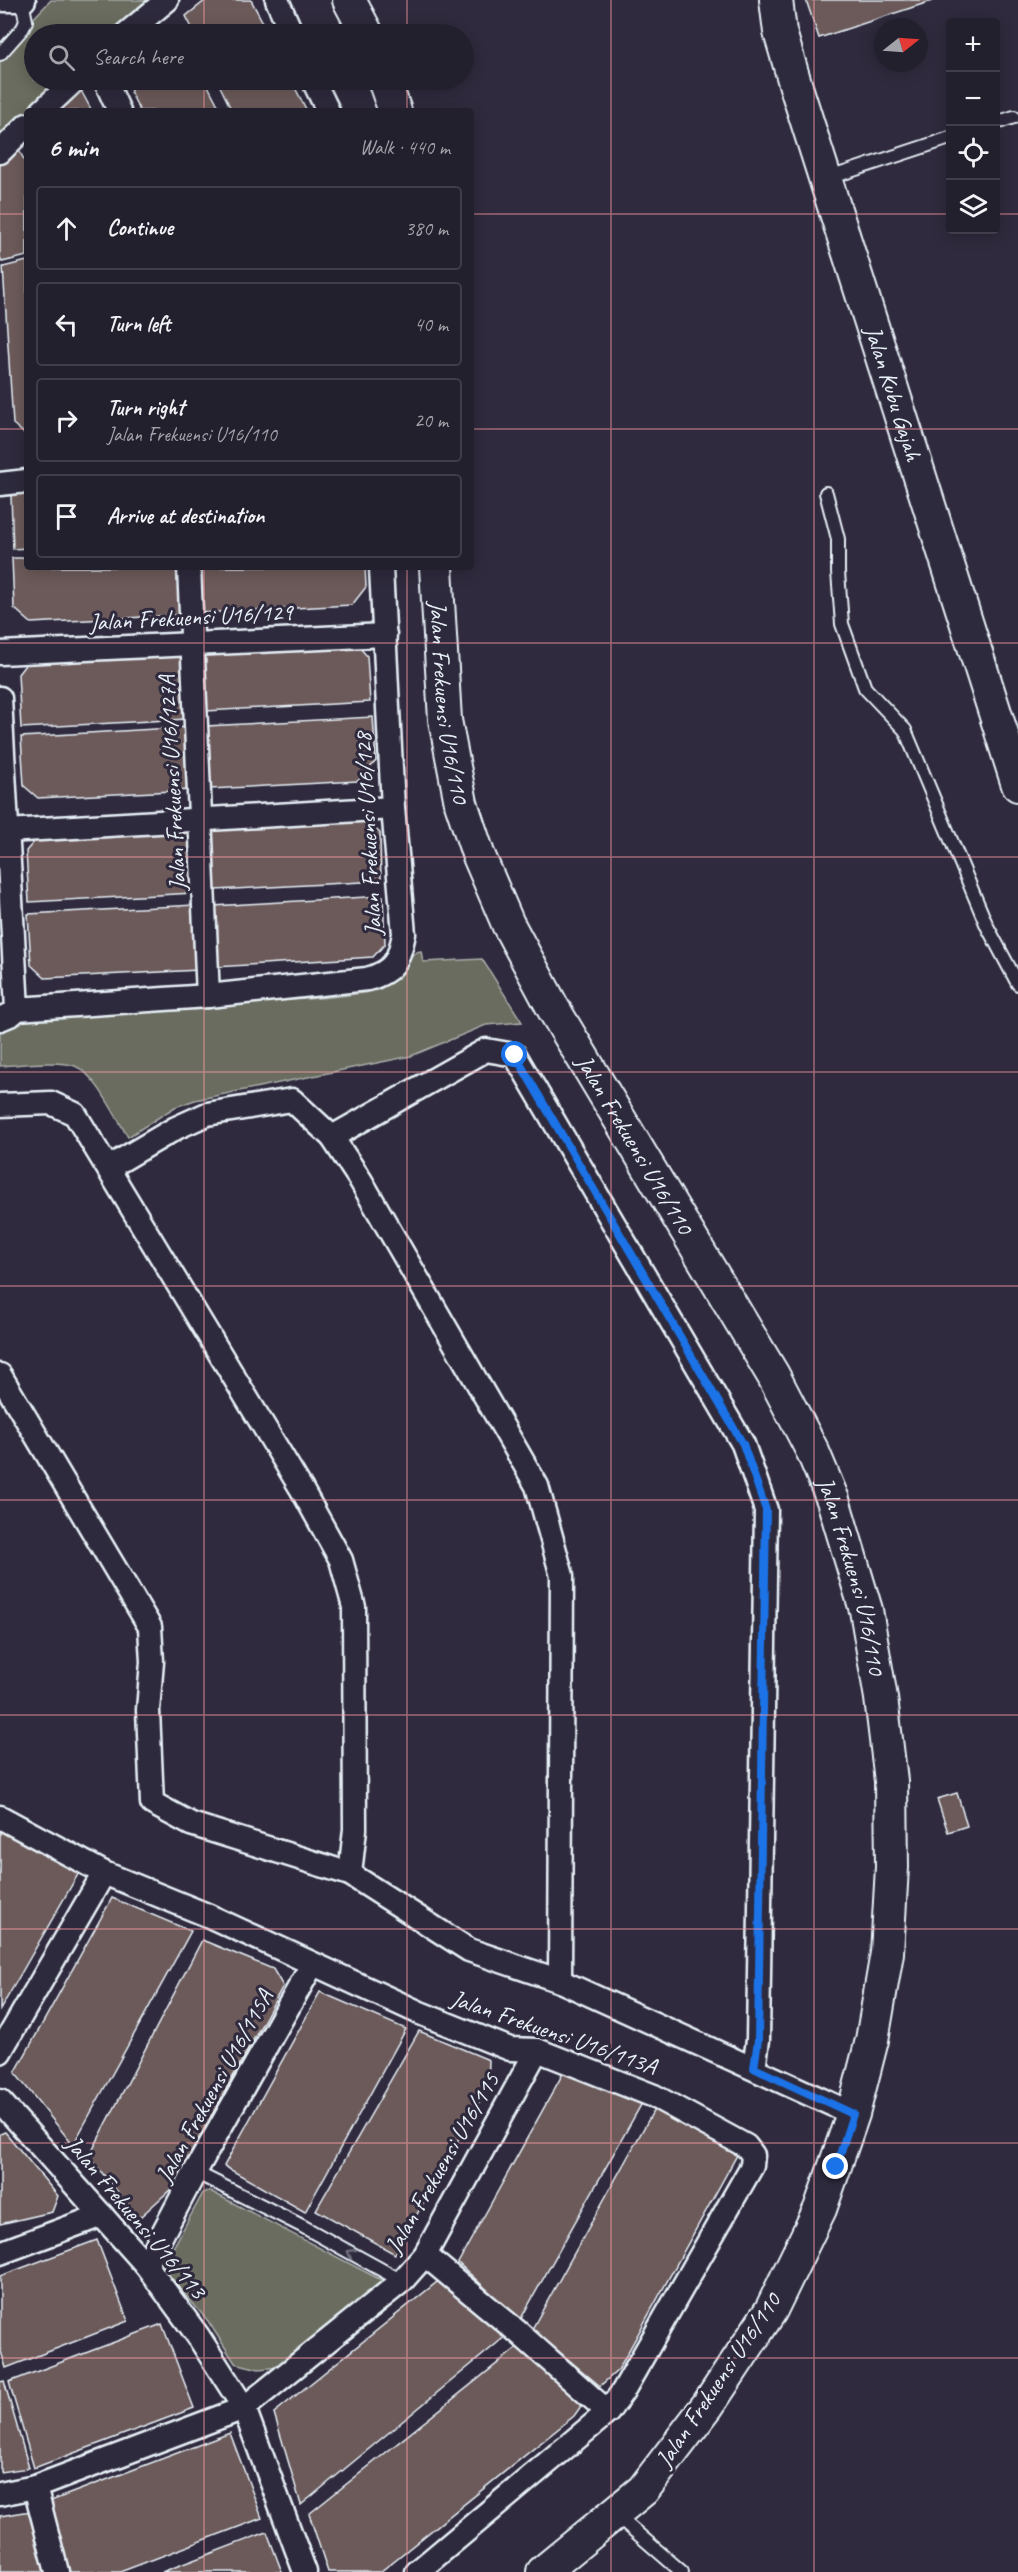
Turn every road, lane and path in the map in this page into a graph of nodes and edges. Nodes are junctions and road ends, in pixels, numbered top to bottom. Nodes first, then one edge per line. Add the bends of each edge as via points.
1 (16, 0) edge
2 (167, 0) edge
3 (277, 0) edge
4 (349, 0) edge
5 (776, 0) edge
6 (25, 24) edge
7 (138, 24) edge
8 (288, 24) edge
9 (362, 24) edge
10 (24, 26) edge
11 (0, 54) edge
12 (64, 90) edge
13 (110, 90) edge
14 (318, 90) edge
15 (388, 90) edge
16 (45, 108) edge
17 (118, 108) edge
18 (327, 108) edge
19 (394, 108) edge
20 (1014, 117) dead end
21 (1000, 122) edge
22 (24, 128) edge
23 (946, 140) edge
24 (0, 152) edge
25 (826, 180) junction
26 (24, 481) edge
27 (0, 484) edge
28 (826, 493) dead end
29 (189, 570) edge
30 (381, 570) edge
31 (436, 570) edge
32 (385, 635) junction
33 (192, 643) junction
34 (0, 653) edge
35 (0, 699) edge
36 (1018, 785) edge
37 (393, 808) junction
38 (198, 821) junction
39 (4, 835) edge
40 (1018, 984) edge
41 (208, 996) junction
42 (8, 1014) edge
43 (0, 1105) edge
44 (332, 1137) junction
45 (108, 1168) junction
46 (0, 1375) edge
47 (0, 1817) edge
48 (104, 1874) junction
49 (350, 1874) junction
50 (312, 1965) junction
51 (560, 1981) junction
52 (537, 2050) junction
53 (0, 2052) edge
54 (754, 2068) junction
55 (0, 2101) edge
56 (853, 2114) junction
57 (195, 2172) junction
58 (102, 2215) junction
59 (0, 2253) edge
60 (425, 2256) junction
61 (146, 2265) junction
62 (402, 2281) junction
63 (244, 2408) junction
64 (608, 2412) junction
65 (35, 2487) junction
66 (0, 2494) edge
67 (614, 2513) junction
68 (57, 2572) edge
69 (305, 2572) edge
70 (417, 2572) edge
71 (543, 2572) edge
72 (682, 2572) edge

1 - 6 lane
2 - 7 street
3 - 8 street
4 - 9 street
5 - 25 street, Jalan Kubu Gajah via 780,32
10 - 11 lane
12 - 16 street
13 - 17 street
14 - 18 street
15 - 19 street
20 - 21 lane
22 - 24 street
23 - 25 lane
25 - 36 street, Jalan Kubu Gajah
26 - 27 street
28 - 40 lane via 838,539 842,624 865,688 904,730 987,926
29 - 33 street, Jalan Frekuensi U16/127A
30 - 32 street, Jalan Frekuensi U16/128
31 - 56 street, Jalan Frekuensi U16/110 via 445,720 461,803 478,854 508,924 553,1008 773,1374 833,1500 866,1611 891,1781 892,1867 887,1953 872,2040
32 - 33 street, Jalan Frekuensi U16/129
32 - 37 street, Jalan Frekuensi U16/128
33 - 34 street, Jalan Frekuensi U16/129
33 - 38 street, Jalan Frekuensi U16/127A
35 - 39 street, Jalan Frekuensi U16/128
37 - 38 street
37 - 41 street, Jalan Frekuensi U16/128 via 404,934 390,970 367,979
38 - 39 street
38 - 41 street, Jalan Frekuensi U16/127A
39 - 42 street, Jalan Frekuensi U16/128
41 - 42 street, Jalan Frekuensi U16/128
43 - 45 street via 51,1103 75,1114
44 - 45 street via 292,1100 207,1114
44 - 51 street via 362,1181 537,1486 550,1530 562,1576
44 - 54 street via 486,1050 515,1055 743,1444 766,1510 758,2040
45 - 49 street via 341,1560 354,1607 355,1829
46 - 49 street via 150,1627 153,1662 148,1710 153,1803 191,1824
47 - 48 street, Jalan Frekuensi U16/113A
48 - 50 street, Jalan Frekuensi U16/113A via 207,1915
48 - 53 street
49 - 51 street via 469,1950
50 - 52 street, Jalan Frekuensi U16/113A via 510,2049
50 - 57 street, Jalan Frekuensi U16/115A
51 - 54 street
52 - 60 street, Jalan Frekuensi U16/115
52 - 64 street, Jalan Frekuensi U16/113A via 654,2096 746,2146 753,2155 752,2166
54 - 56 street
55 - 58 street, Jalan Frekuensi U16/113
56 - 67 street, Jalan Frekuensi U16/110 via 820,2209 771,2310 708,2405 643,2490
57 - 61 street, Jalan Frekuensi U16/115A
62 -> 57 lane
58 - 59 street
58 - 61 street, Jalan Frekuensi U16/113
60 - 62 street, Jalan Frekuensi U16/115
60 - 64 street via 519,2332
61 - 63 street, Jalan Frekuensi U16/113 via 181,2309
62 - 63 street, Jalan Frekuensi U16/115
63 - 65 street, Jalan Frekuensi U16/115
63 - 69 street, Jalan Frekuensi U16/113
64 - 70 street, Jalan Frekuensi U16/113A
65 - 66 street, Jalan Frekuensi U16/115
65 - 68 street
67 - 71 street, Jalan Frekuensi U16/110
67 - 72 lane

